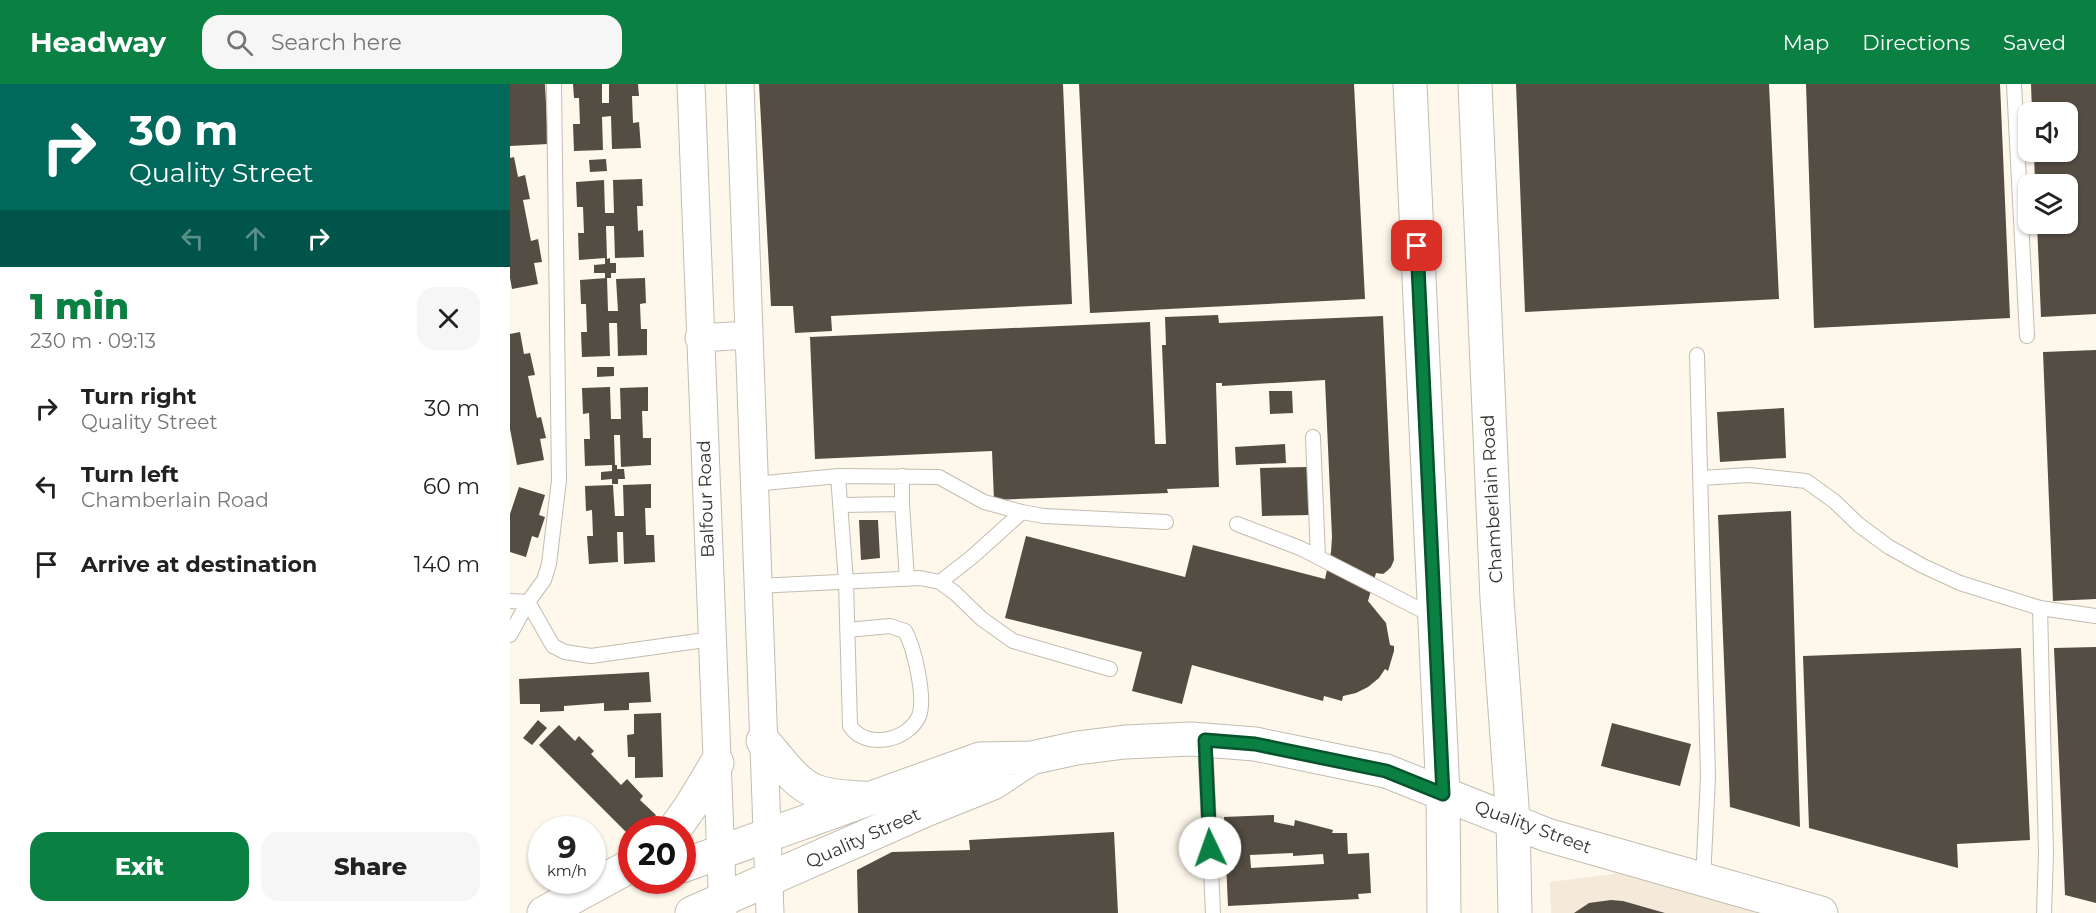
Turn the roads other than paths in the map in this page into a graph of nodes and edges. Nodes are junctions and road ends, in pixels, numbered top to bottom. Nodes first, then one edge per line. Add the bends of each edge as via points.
1 (554, 84) edge
2 (691, 84) edge
3 (740, 84) edge
4 (1410, 84) edge
5 (1475, 84) edge
6 (2014, 84) edge
7 (749, 335) junction
8 (2027, 336) dead end
9 (699, 338) junction
10 (1697, 356) dead end
11 (1313, 437) dead end
12 (838, 476) junction
13 (902, 476) junction
14 (1701, 478) junction
15 (755, 484) junction
16 (902, 504) junction
17 (841, 505) junction
18 (1022, 512) junction
19 (1166, 522) dead end
20 (1237, 524) dead end
21 (1318, 556) junction
22 (907, 579) junction
23 (846, 582) junction
24 (940, 582) junction
25 (759, 586) junction
26 (510, 602) edge
27 (528, 602) junction
28 (2040, 608) junction
29 (1433, 616) junction
30 (2096, 616) edge
31 (848, 630) junction
32 (510, 635) edge
33 (712, 639) junction
34 (1110, 669) dead end
35 (1205, 740) junction
36 (763, 741) junction
37 (1031, 758) junction
38 (717, 763) junction
39 (1443, 794) junction
40 (874, 798) junction
41 (684, 816) edge
42 (1513, 820) junction
43 (767, 835) junction
44 (720, 853) junction
45 (696, 861) edge
46 (618, 873) edge
47 (769, 880) junction
48 (1703, 880) junction
49 (618, 889) edge
50 (1772, 906) edge
51 (723, 907) edge
52 (544, 913) edge
53 (550, 913) edge
54 (692, 913) edge
55 (770, 913) edge
56 (1214, 913) edge
57 (1444, 913) edge
58 (1515, 913) edge
59 (1821, 913) edge
60 (2044, 913) edge

1 - 27 lane via 559,480 549,564 544,580
2 - 9 street, Balfour Road
3 - 7 street
4 - 29 street
5 - 42 street, Chamberlain Road via 1497,599
6 - 8 lane
7 - 9 street
7 - 15 street
9 - 33 street, Balfour Road
10 - 14 lane
11 - 21 lane
12 - 13 lane
12 - 15 lane
12 - 17 lane
13 - 16 lane
13 - 18 lane via 939,477 984,502
14 - 28 lane via 1749,475 1806,481 1889,547 1923,566
14 - 48 lane via 1708,777
15 - 25 street
16 - 17 lane
16 - 22 lane
17 - 23 lane
18 - 19 lane
18 - 24 lane
20 - 21 lane
21 - 29 lane
22 - 23 lane
22 - 24 lane
23 - 25 lane
23 - 31 lane
24 - 34 lane via 1012,641
25 - 36 street
26 - 27 lane
27 - 32 lane
27 - 33 lane via 553,646 565,652 591,656
28 - 30 lane
28 - 60 lane
29 - 39 street
31 - 31 lane via 850,726 865,738 901,736 919,715 920,684 910,639 905,631 890,626
33 - 38 street, Balfour Road
35 - 37 street, Quality Street via 1125,742
35 - 39 street, Quality Street via 1255,744 1386,771
35 - 56 lane
36 - 40 street via 798,780 814,791
36 - 43 street
37 - 40 street, Quality Street via 980,759
37 - 47 street, Quality Street via 993,783
38 - 41 street
38 - 44 street, Balfour Road
39 - 42 street, Quality Street
39 - 57 street
40 - 43 street, Quality Street
42 - 48 street, Quality Street via 1547,836
42 - 58 street, Chamberlain Road
43 - 44 street, Quality Street
43 - 47 street
44 - 45 street, Quality Street
44 - 51 street, Balfour Road
46 - 52 street
47 - 51 street, Quality Street
47 - 55 street
48 - 50 street, Quality Street
49 - 53 street
50 - 59 street, Quality Street
51 - 54 street, Quality Street

